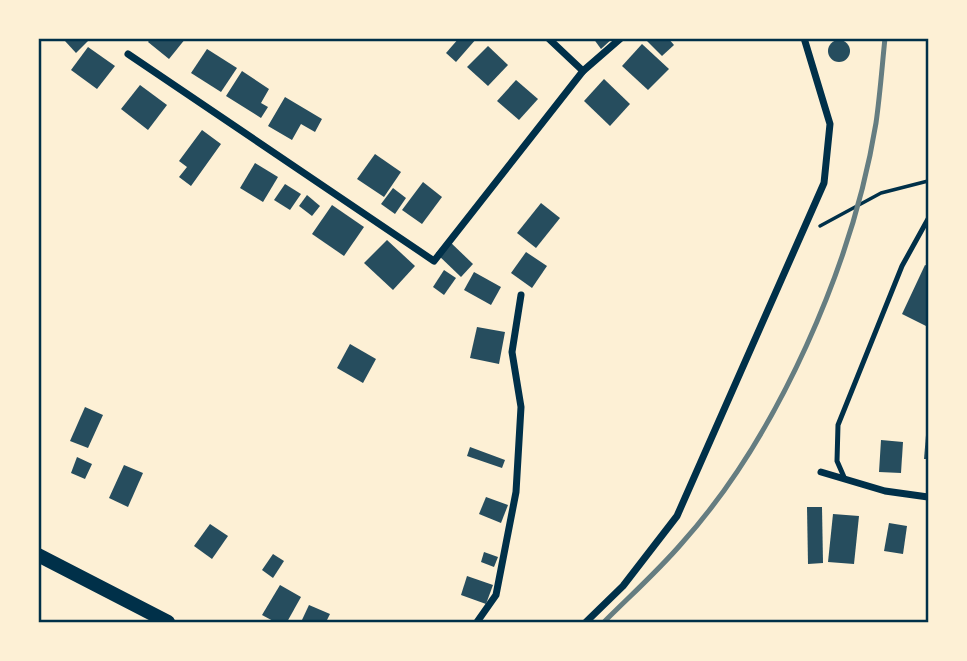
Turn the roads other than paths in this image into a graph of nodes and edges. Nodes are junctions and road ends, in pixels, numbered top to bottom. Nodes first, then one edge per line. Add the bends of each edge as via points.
1 (548, 38) edge
2 (621, 38) edge
3 (804, 38) edge
4 (128, 54) dead end
5 (583, 71) junction
6 (929, 219) edge
7 (521, 295) dead end
8 (821, 472) dead end
9 (844, 477) junction
10 (929, 497) edge
11 (38, 555) edge
12 (168, 622) edge
13 (477, 622) edge
14 (586, 622) edge

1 - 5 street
2 - 5 street
3 - 14 street via 830,124 824,183 677,516 623,586
4 - 5 street via 434,261
6 - 9 lane via 902,265 838,425 837,461
7 - 13 street via 512,352 521,407 516,492 496,595
8 - 9 street
9 - 10 street via 885,491
11 - 12 main road

